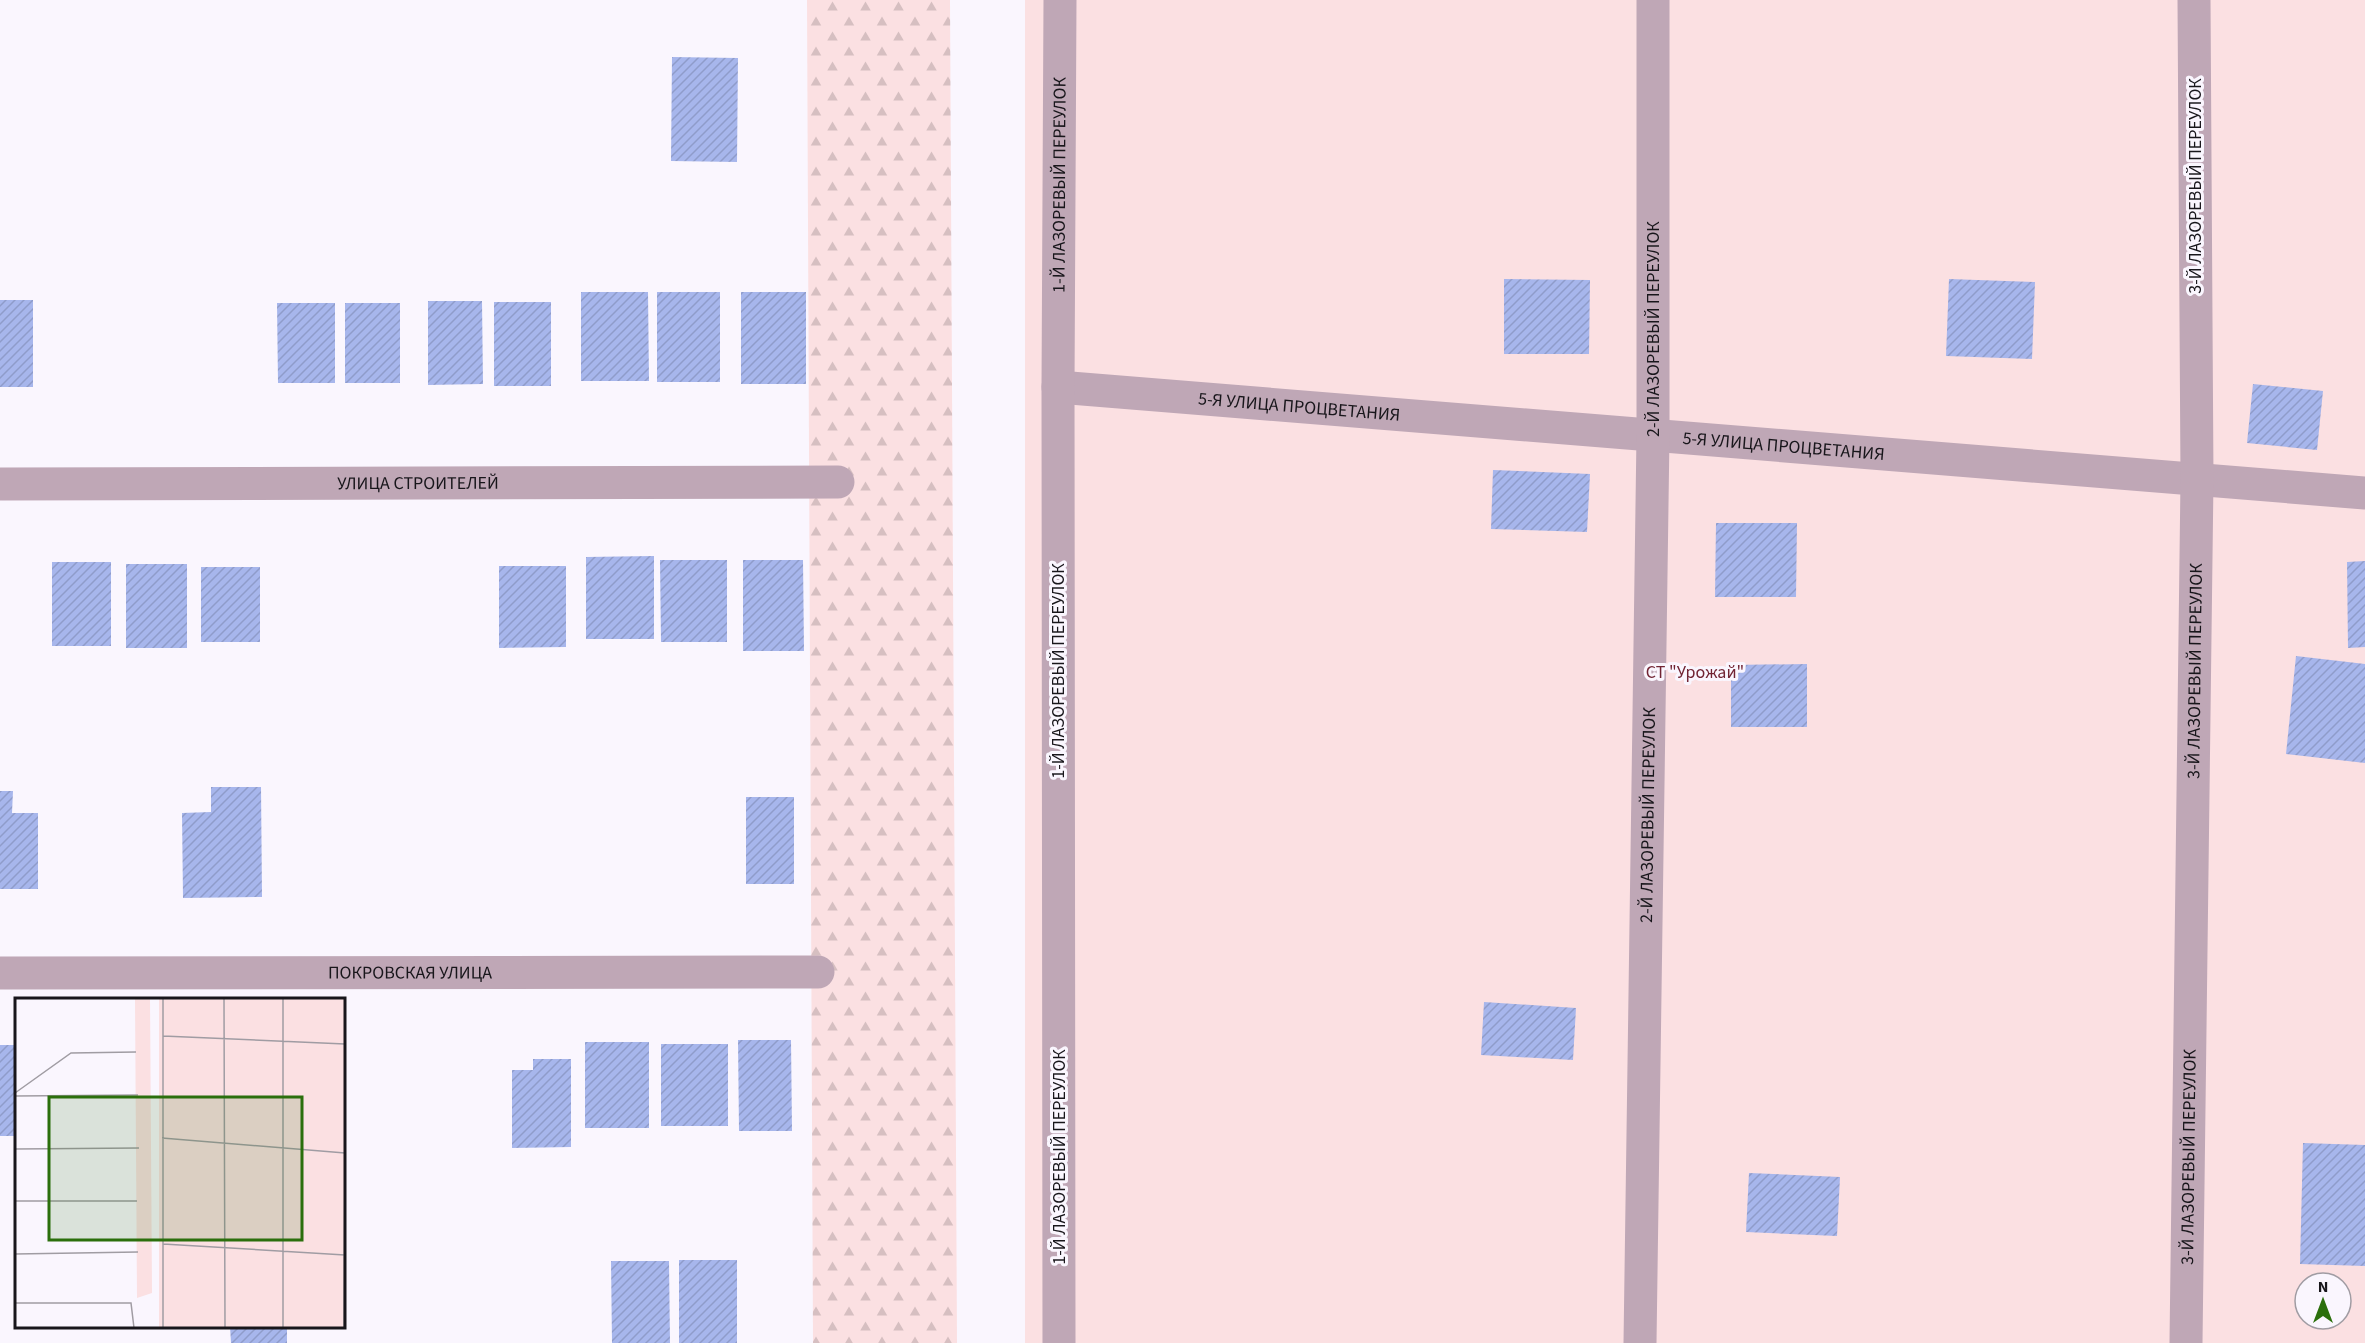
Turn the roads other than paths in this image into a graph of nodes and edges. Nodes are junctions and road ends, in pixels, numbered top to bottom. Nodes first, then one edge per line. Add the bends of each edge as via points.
1 (1060, 0) edge
2 (1653, 0) edge
3 (2194, 0) edge
4 (1058, 387) junction
5 (1653, 435) junction
6 (2197, 479) junction
7 (838, 482) dead end
8 (0, 484) edge
9 (2365, 493) edge
10 (818, 972) dead end
11 (0, 973) edge
12 (1059, 1343) edge
13 (1640, 1343) edge
14 (2186, 1343) edge

1 - 4 street, 1-Й ЛАЗОРЕВЫЙ ПЕРЕУЛОК
2 - 5 street, 2-Й ЛАЗОРЕВЫЙ ПЕРЕУЛОК
3 - 6 street, 3-Й ЛАЗОРЕВЫЙ ПЕРЕУЛОК
4 - 5 street, 5-Я УЛИЦА ПРОЦВЕТАНИЯ
4 - 12 street, 1-Й ЛАЗОРЕВЫЙ ПЕРЕУЛОК
5 - 6 street, 5-Я УЛИЦА ПРОЦВЕТАНИЯ
5 - 13 street, 2-Й ЛАЗОРЕВЫЙ ПЕРЕУЛОК
6 - 9 street, 5-Я УЛИЦА ПРОЦВЕТАНИЯ
6 - 14 street, 3-Й ЛАЗОРЕВЫЙ ПЕРЕУЛОК
7 - 8 street, УЛИЦА СТРОИТЕЛЕЙ
10 - 11 street, ПОКРОВСКАЯ УЛИЦА

